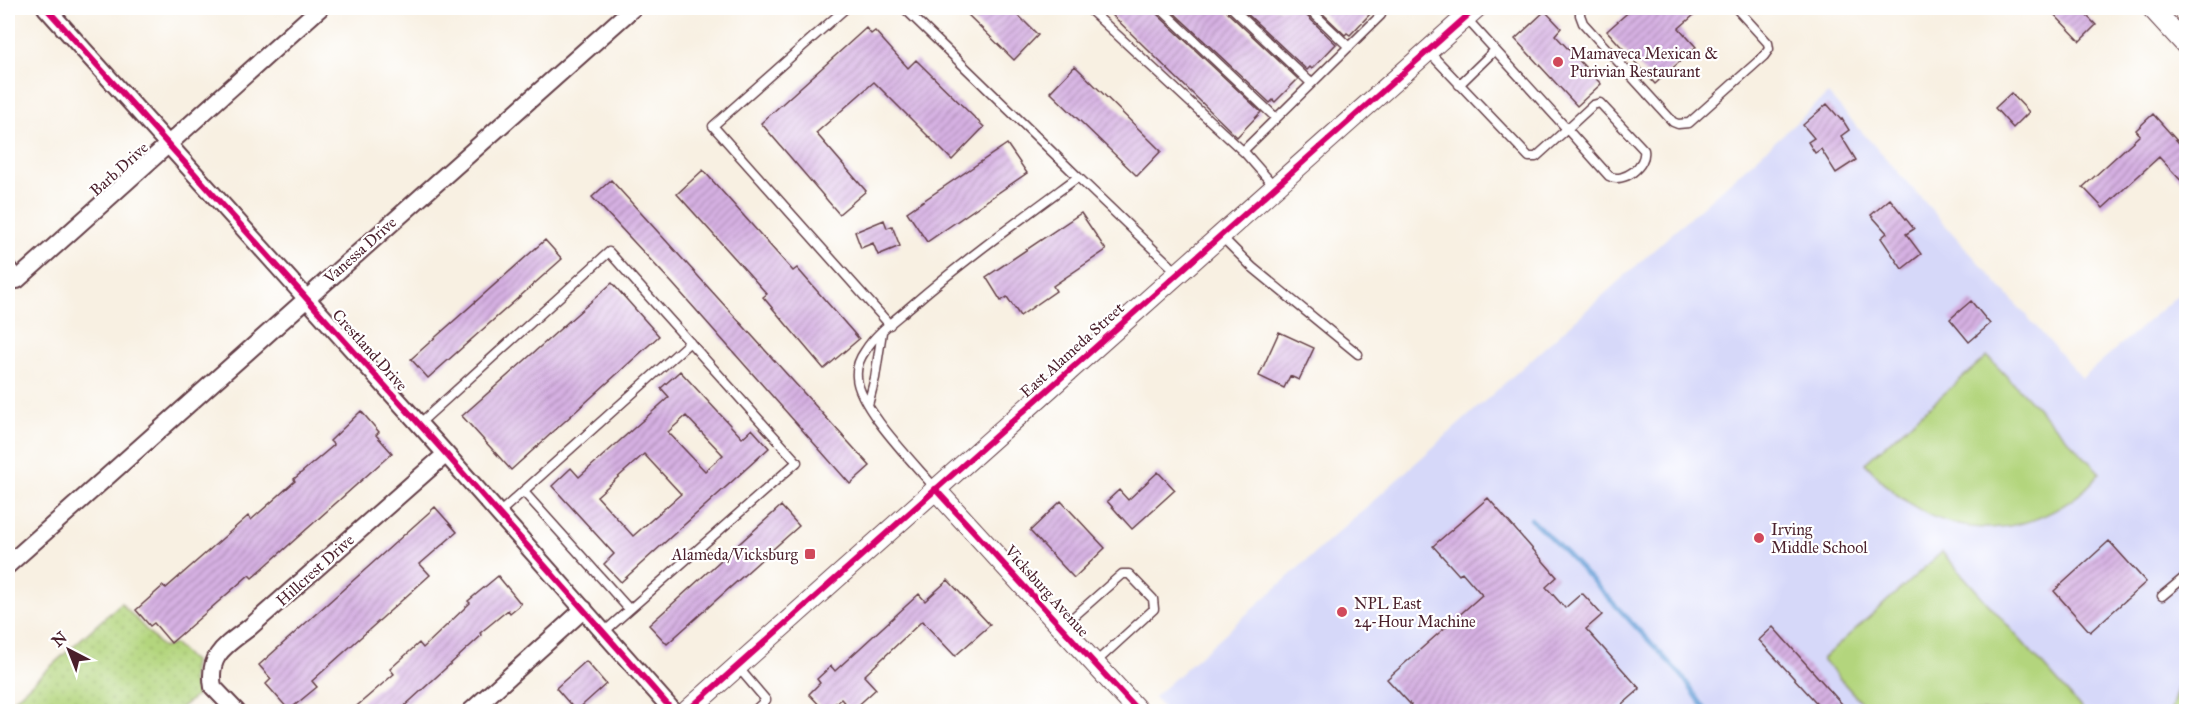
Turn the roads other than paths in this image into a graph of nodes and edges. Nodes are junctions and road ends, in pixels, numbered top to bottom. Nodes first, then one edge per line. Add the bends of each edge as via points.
1 (46, 8) edge
2 (320, 8) edge
3 (633, 8) edge
4 (846, 8) edge
5 (904, 8) edge
6 (1088, 8) edge
7 (1160, 8) edge
8 (1232, 8) edge
9 (1308, 8) edge
10 (1380, 8) edge
11 (1580, 8) edge
12 (1736, 8) edge
13 (2152, 8) edge
14 (1470, 12) edge
15 (2187, 45) edge
16 (1349, 46) junction
17 (1495, 50) junction
18 (1428, 51) junction
19 (1311, 83) junction
20 (1459, 85) junction
21 (1276, 118) junction
22 (1567, 129) junction
23 (168, 143) junction
24 (1243, 151) junction
25 (1078, 177) junction
26 (1275, 187) junction
27 (1221, 236) junction
28 (1178, 273) junction
29 (12, 274) edge
30 (306, 299) junction
31 (890, 325) junction
32 (882, 332) junction
33 (690, 342) junction
34 (1358, 354) dead end
35 (868, 405) junction
36 (419, 424) junction
37 (446, 454) junction
38 (2187, 457) edge
39 (2187, 464) edge
40 (935, 489) junction
41 (523, 491) junction
42 (499, 513) junction
43 (8, 565) edge
44 (2187, 576) edge
45 (2162, 596) dead end
46 (584, 609) junction
47 (630, 609) junction
48 (1062, 628) junction
49 (604, 632) junction
50 (1094, 663) junction
51 (736, 666) junction
52 (694, 709) edge
53 (237, 711) edge
54 (470, 711) edge
55 (674, 711) edge
56 (753, 711) edge
57 (1139, 711) edge

1 - 23 street, Crestland Drive
2 - 23 street, Barb Drive
3 - 30 street, Vanessa Drive
4 - 31 lane via 713,126
5 - 25 lane
6 - 24 lane
7 - 21 lane
8 - 19 lane
9 - 16 lane
10 - 16 lane via 1381,15
11 - 12 lane via 1582,23 1673,122 1684,124 1768,50 1768,42
13 - 15 street
14 - 17 lane
14 - 18 street, East Alameda Street
16 - 19 lane
17 - 20 lane
17 - 22 lane
18 - 20 lane
18 - 26 street, East Alameda Street
19 - 21 lane
20 - 22 lane via 1529,157 1536,157
21 - 24 lane
22 - 22 lane via 1615,180 1624,178 1646,157 1644,150 1600,104 1593,105
23 - 29 street, Barb Drive
23 - 30 street, Crestland Drive
24 - 26 lane
25 - 28 lane
25 - 31 lane via 961,264
26 - 27 street, East Alameda Street
27 - 28 street, East Alameda Street
27 - 34 lane via 1252,267
28 - 40 street, East Alameda Street
30 - 36 street, Crestland Drive
30 - 43 street, Vanessa Drive
31 - 32 lane
32 - 35 lane
32 - 35 lane via 866,349 856,377
33 - 36 lane via 609,252
33 - 41 lane
33 - 47 lane via 797,462
35 - 40 lane
36 - 37 street, Crestland Drive
37 - 42 street, Crestland Drive
37 - 53 street, Hillcrest Drive via 220,650 213,663 213,687
38 - 39 lane
40 - 48 street, Vicksburg Avenue
40 - 51 street, East Alameda Street
41 - 42 lane
41 - 47 lane
42 - 46 street, Crestland Drive
44 - 45 lane
46 - 49 street, Crestland Drive
46 - 54 street
47 - 49 lane
48 - 50 street, Vicksburg Avenue
48 - 50 lane via 1122,574 1129,574 1153,599 1154,609
49 - 55 street, Crestland Drive
50 - 57 street, Vicksburg Avenue
51 - 52 street, East Alameda Street
51 - 56 lane via 766,700

